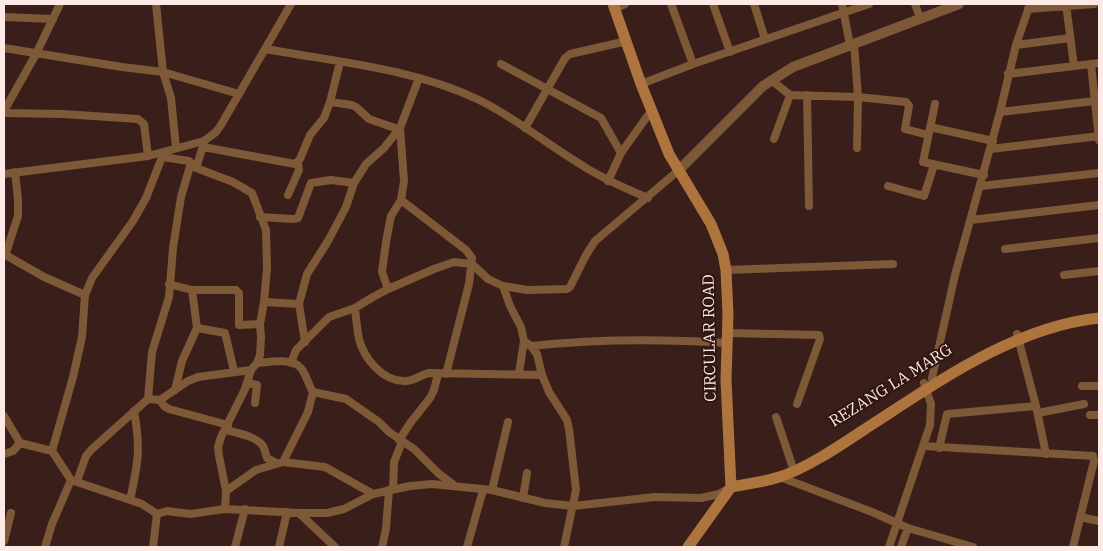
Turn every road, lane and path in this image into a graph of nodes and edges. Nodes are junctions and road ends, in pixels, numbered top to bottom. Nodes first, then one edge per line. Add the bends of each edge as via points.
1 (60, 4) edge
2 (156, 4) edge
3 (291, 4) edge
4 (625, 4) edge
5 (671, 4) edge
6 (713, 4) edge
7 (754, 4) edge
8 (869, 4) edge
9 (915, 4) edge
10 (958, 4) edge
11 (1094, 4) edge
12 (1066, 5) edge
13 (1029, 6) edge
14 (614, 7) edge
15 (844, 8) edge
16 (4, 17) edge
17 (920, 18) junction
18 (53, 19) junction
19 (1070, 38) junction
20 (766, 39) junction
21 (627, 41) junction
22 (852, 44) junction
23 (1016, 45) junction
24 (4, 48) edge
25 (266, 49) junction
26 (730, 52) junction
27 (36, 54) junction
28 (340, 62) junction
29 (501, 64) dead end
30 (694, 64) junction
31 (1095, 64) edge
32 (1074, 66) junction
33 (163, 72) junction
34 (1008, 74) junction
35 (419, 78) junction
36 (771, 80) junction
37 (642, 84) junction
38 (548, 89) junction
39 (239, 94) junction
40 (790, 95) junction
41 (807, 95) junction
42 (858, 97) junction
43 (1095, 101) junction
44 (330, 102) junction
45 (935, 104) dead end
46 (652, 110) junction
47 (4, 112) edge
48 (1000, 112) junction
49 (399, 128) junction
50 (525, 128) junction
51 (929, 131) junction
52 (1099, 136) edge
53 (774, 139) dead end
54 (1099, 142) edge
55 (204, 144) junction
56 (992, 145) junction
57 (176, 148) junction
58 (857, 148) dead end
59 (621, 153) junction
60 (163, 155) junction
61 (148, 156) junction
62 (298, 162) junction
63 (934, 165) junction
64 (194, 167) junction
65 (679, 170) junction
66 (15, 172) junction
67 (1099, 173) edge
68 (4, 174) edge
69 (984, 174) junction
70 (608, 181) junction
71 (354, 184) junction
72 (888, 186) dead end
73 (981, 186) junction
74 (288, 195) dead end
75 (648, 198) junction
76 (401, 200) junction
77 (1099, 205) edge
78 (810, 206) dead end
79 (260, 217) junction
80 (971, 220) junction
81 (1099, 238) edge
82 (1005, 249) dead end
83 (5, 255) edge
84 (472, 264) junction
85 (893, 264) dead end
86 (726, 270) junction
87 (1099, 271) edge
88 (1064, 275) dead end
89 (170, 284) junction
90 (504, 286) junction
91 (192, 290) junction
92 (388, 290) junction
93 (85, 295) junction
94 (264, 302) junction
95 (299, 304) junction
96 (355, 308) junction
97 (1099, 312) edge
98 (1099, 318) edge
99 (260, 324) junction
100 (197, 328) junction
101 (1018, 337) junction
102 (727, 338) junction
103 (305, 342) junction
104 (527, 343) junction
105 (258, 362) junction
106 (291, 363) junction
107 (251, 370) junction
108 (234, 372) junction
109 (519, 373) junction
110 (442, 374) junction
111 (542, 375) junction
112 (248, 383) junction
113 (928, 383) junction
114 (1082, 386) dead end
115 (1099, 386) edge
116 (175, 390) junction
117 (313, 392) junction
118 (148, 400) junction
119 (160, 400) junction
120 (255, 403) dead end
121 (797, 404) dead end
122 (1084, 404) dead end
123 (932, 409) junction
124 (1037, 410) junction
125 (134, 411) junction
126 (947, 414) junction
127 (1090, 415) dead end
128 (1099, 415) edge
129 (4, 416) edge
130 (880, 416) junction
131 (776, 417) dead end
132 (508, 422) dead end
133 (227, 427) junction
134 (401, 441) junction
135 (20, 443) junction
136 (923, 446) junction
137 (939, 448) junction
138 (52, 451) junction
139 (4, 454) edge
140 (1046, 454) junction
141 (279, 462) junction
142 (792, 465) junction
143 (527, 474) dead end
144 (780, 477) junction
145 (74, 480) junction
146 (762, 481) junction
147 (456, 486) junction
148 (731, 487) junction
149 (391, 490) junction
150 (483, 490) junction
151 (492, 490) junction
152 (226, 491) junction
153 (373, 494) junction
154 (523, 498) junction
155 (130, 500) junction
156 (573, 506) junction
157 (225, 509) junction
158 (245, 509) junction
159 (287, 512) junction
160 (11, 513) dead end
161 (299, 513) junction
162 (157, 514) junction
163 (1080, 517) junction
164 (1099, 520) edge
165 (897, 523) junction
166 (908, 528) junction
167 (4, 541) edge
168 (46, 547) edge
169 (153, 547) edge
170 (235, 547) edge
171 (279, 547) edge
172 (335, 547) edge
173 (382, 547) edge
174 (467, 547) edge
175 (564, 547) edge
176 (688, 547) edge
177 (889, 547) edge
178 (901, 547) edge
179 (973, 547) edge
180 (1074, 547) edge

1 - 18 street
2 - 33 street
3 - 25 street
4 - 14 street
5 - 30 street
6 - 26 street
7 - 20 street
8 - 15 street
9 - 17 street
10 - 17 street
11 - 12 street
12 - 13 street
12 - 19 street
13 - 23 street
14 - 21 main road, CIRCULAR ROAD
15 - 20 street
15 - 22 street
16 - 18 street
17 - 22 street
18 - 27 street
19 - 23 street
19 - 32 street
20 - 26 street
21 - 37 main road, CIRCULAR ROAD
21 - 38 street via 570,54
22 - 36 street
22 - 42 street
23 - 34 street
24 - 27 street
25 - 28 street
25 - 39 street
26 - 30 street
27 - 33 street
27 - 47 street
28 - 35 street
28 - 44 street
29 - 38 street
30 - 37 street
31 - 32 street
31 - 43 street
32 - 34 street
33 - 39 street
33 - 57 street via 171,98
34 - 48 street
35 - 49 street
35 - 50 street via 476,99
36 - 40 street
36 - 65 street
37 - 46 main road, CIRCULAR ROAD
38 - 50 street
38 - 59 street via 601,118
39 - 55 street via 221,125
40 - 41 street
40 - 53 street
41 - 42 street
41 - 78 street
42 - 51 street via 906,102 904,130
42 - 58 street
43 - 48 street
43 - 52 street
44 - 49 street via 356,107 369,118
44 - 62 street
45 - 51 street
46 - 59 street
46 - 65 main road, CIRCULAR ROAD via 669,154
47 - 61 street via 138,119 144,124
48 - 56 street
49 - 71 street via 366,164
49 - 76 street via 404,181
50 - 70 street
51 - 56 street
51 - 63 street via 923,162
52 - 54 street
52 - 56 street
55 - 57 street
55 - 62 street via 293,164
55 - 64 street
56 - 69 street
57 - 60 street
59 - 70 street
60 - 61 street
60 - 64 street via 189,161
60 - 93 street via 146,198 92,278
61 - 66 street
62 - 74 street
63 - 69 street
63 - 72 street via 924,196
64 - 79 street via 252,193
64 - 89 street via 181,197
65 - 75 street
65 - 86 main road, CIRCULAR ROAD via 711,224
66 - 68 street
66 - 83 street via 18,216
67 - 73 street
69 - 73 street
70 - 75 street
71 - 79 street via 331,180 311,183 298,218
71 - 95 street via 342,213 307,274
73 - 80 street
75 - 90 street via 595,241 567,289 527,290
76 - 84 street via 466,250
76 - 92 street via 391,216 386,242 382,272
77 - 80 street
79 - 94 street via 266,230
80 - 113 street
81 - 82 street
83 - 93 street via 37,274
84 - 90 street via 488,279
84 - 92 street via 454,262 434,268
84 - 110 street
85 - 86 street
86 - 102 main road, CIRCULAR ROAD
87 - 88 street
89 - 91 street
89 - 118 street via 152,352
90 - 104 street
91 - 99 street via 238,291 239,325
91 - 100 street
92 - 96 street
93 - 138 street via 82,337
94 - 95 street
94 - 99 street
95 - 103 street
96 - 103 street via 329,317
96 - 110 street via 363,350 389,379 414,381 424,374
97 - 101 main road, REZANG LA MARG via 1054,320
98 - 101 main road, REZANG LA MARG
99 - 105 street
100 - 108 street via 225,333
100 - 116 street via 182,361
101 - 113 main road, REZANG LA MARG via 945,369
101 - 124 street
102 - 104 street
102 - 121 street via 819,335
102 - 148 main road, CIRCULAR ROAD
103 - 106 street via 296,350
104 - 109 street
104 - 111 street via 537,354
105 - 106 street
105 - 107 street
106 - 117 street via 300,367
107 - 108 street
107 - 112 street
108 - 116 street via 198,377
109 - 110 street
109 - 111 street
110 - 134 street
111 - 156 street via 567,420 576,490
112 - 120 street via 257,385
112 - 133 street
113 - 123 street
113 - 130 main road, REZANG LA MARG
114 - 115 street
116 - 119 street
117 - 134 street via 346,399
117 - 141 street via 308,412
118 - 119 street
118 - 125 street
119 - 133 street via 169,409
122 - 124 street
123 - 126 street
123 - 136 street
124 - 126 street
124 - 140 street
125 - 145 street via 92,449
125 - 155 street via 139,437 138,464
126 - 137 street
127 - 128 street
129 - 135 street
130 - 142 main road, REZANG LA MARG
130 - 144 main road, REZANG LA MARG via 824,455
131 - 142 street
132 - 151 street
133 - 141 street via 263,446 267,458
133 - 152 street via 218,447
134 - 147 street
134 - 149 street via 394,462
135 - 138 street
135 - 139 street via 13,451
136 - 137 street
136 - 165 street
137 - 140 street
138 - 145 street
140 - 163 street via 1090,455 1094,458
141 - 152 street via 256,470
141 - 153 street via 325,467
142 - 146 main road, REZANG LA MARG
143 - 154 street
144 - 146 main road, REZANG LA MARG
144 - 165 street
145 - 155 street
145 - 168 street via 52,524
146 - 148 main road, REZANG LA MARG
147 - 149 street via 432,484
147 - 150 street
148 - 156 street via 701,498 655,497
148 - 176 main road
149 - 153 street
149 - 173 street
150 - 151 street
150 - 174 street
151 - 154 street
152 - 157 street
153 - 161 street via 344,509
154 - 156 street
155 - 162 street
156 - 175 street
157 - 158 street
157 - 162 street via 190,514 167,510
158 - 159 street
158 - 170 street
159 - 161 street
159 - 171 street
160 - 167 street
161 - 172 street
162 - 169 street
163 - 164 street
163 - 180 street
165 - 166 street
165 - 177 street
166 - 178 street
166 - 179 street

